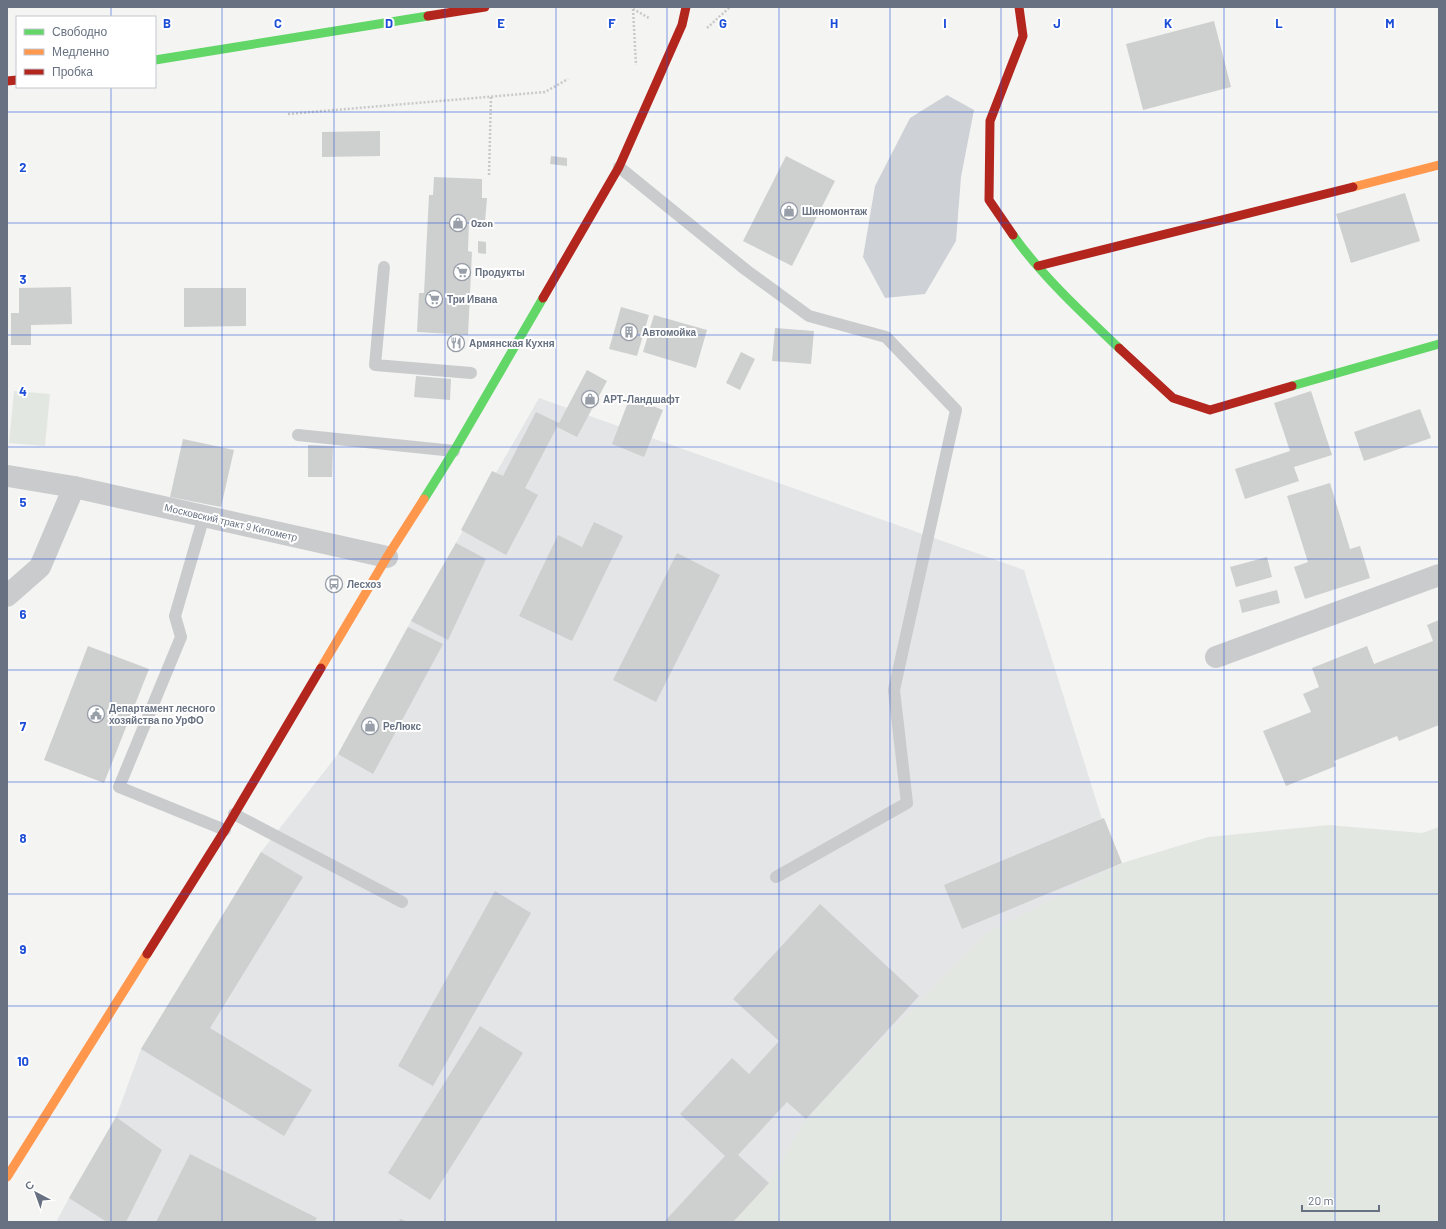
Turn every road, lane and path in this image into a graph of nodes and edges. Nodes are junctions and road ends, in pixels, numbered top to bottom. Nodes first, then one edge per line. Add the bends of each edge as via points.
1 (485, 7) edge
2 (686, 7) edge
3 (730, 7) edge
4 (1019, 7) edge
5 (649, 18) dead end
6 (705, 30) dead end
7 (156, 60) edge
8 (637, 69) dead end
9 (568, 79) dead end
10 (491, 97) junction
11 (288, 114) dead end
12 (1439, 165) edge
13 (619, 167) junction
14 (490, 175) dead end
15 (1038, 266) junction
16 (384, 267) dead end
17 (1439, 344) edge
18 (471, 373) dead end
19 (298, 436) dead end
20 (454, 451) junction
21 (8, 476) edge
22 (74, 487) junction
23 (204, 516) junction
24 (387, 558) junction
25 (1439, 575) edge
26 (7, 596) edge
27 (1216, 657) dead end
28 (234, 814) junction
29 (225, 830) junction
30 (776, 877) dead end
31 (402, 902) dead end
32 (7, 1177) edge

1 - 7 street
2 - 13 street via 682,25
3 - 6 path
4 - 15 street via 1023,36 990,120 990,200 1028,256
5 - 8 path via 633,9
9 - 10 path via 545,92
10 - 11 path
10 - 14 path
12 - 15 street
13 - 20 street
13 - 30 lane via 746,270 809,316 886,337 956,410 894,690 907,803
15 - 17 street via 1095,325 1173,398 1210,410
16 - 18 lane via 375,365
19 - 20 lane
20 - 24 street
21 - 22 street, Московский тракт 9 Километр
22 - 23 street, Московский тракт 9 Километр
22 - 26 street via 40,567
23 - 24 street, Московский тракт 9 Километр
23 - 29 lane via 175,616 181,637 119,787
24 - 28 street
25 - 27 street
28 - 29 street
28 - 31 lane
29 - 32 street

